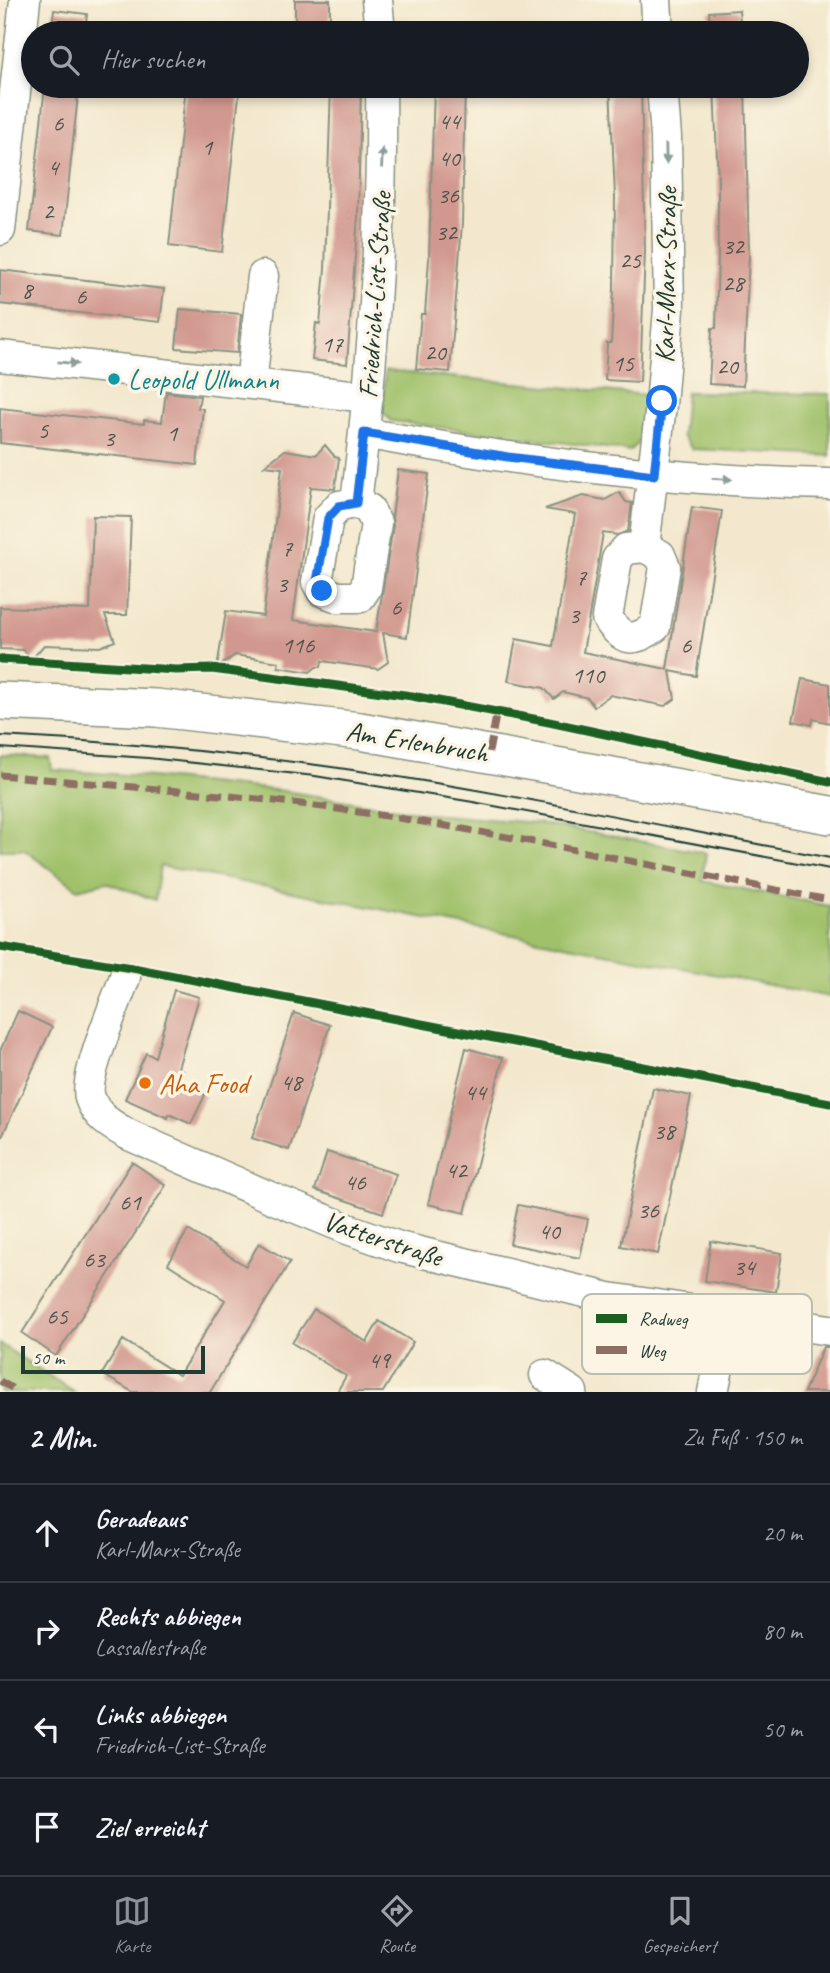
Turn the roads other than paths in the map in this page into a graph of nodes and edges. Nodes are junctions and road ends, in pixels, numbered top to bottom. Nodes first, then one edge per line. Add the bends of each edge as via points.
1 (25, 0) edge
2 (377, 0) edge
3 (656, 0) edge
4 (23, 21) edge
5 (379, 21) edge
6 (657, 21) edge
7 (21, 37) edge
8 (381, 98) edge
9 (663, 98) edge
10 (0, 230) edge
11 (263, 276) dead end
12 (0, 356) edge
13 (251, 384) junction
14 (368, 397) junction
15 (364, 433) junction
16 (654, 475) junction
17 (830, 484) edge
18 (356, 503) dead end
19 (644, 547) dead end
20 (0, 701) edge
21 (830, 815) edge
22 (125, 977) dead end
23 (593, 1294) edge
24 (812, 1328) edge
25 (830, 1330) edge
26 (717, 1374) edge
27 (545, 1375) dead end
28 (572, 1392) edge
29 (713, 1392) edge

1 - 4 street
2 - 5 street
3 - 6 street
7 - 10 street
14 -> 8 street, Friedrich-List-Straße via 378,278
9 -> 16 street, Karl-Marx-Straße via 669,309
11 - 13 street
12 -> 13 street
13 - 14 street
14 - 15 street, Friedrich-List-Straße
15 - 16 street
15 - 18 street, Friedrich-List-Straße
16 -> 17 street
16 - 19 street, Karl-Marx-Straße
20 - 21 main road, Am Erlenbruch via 156,708 360,731
22 - 23 street, Vatterstraße via 89,1077 88,1095 96,1112 113,1126 272,1198 399,1247
24 - 25 street, Vatterstraße
26 - 29 street
27 - 28 street

